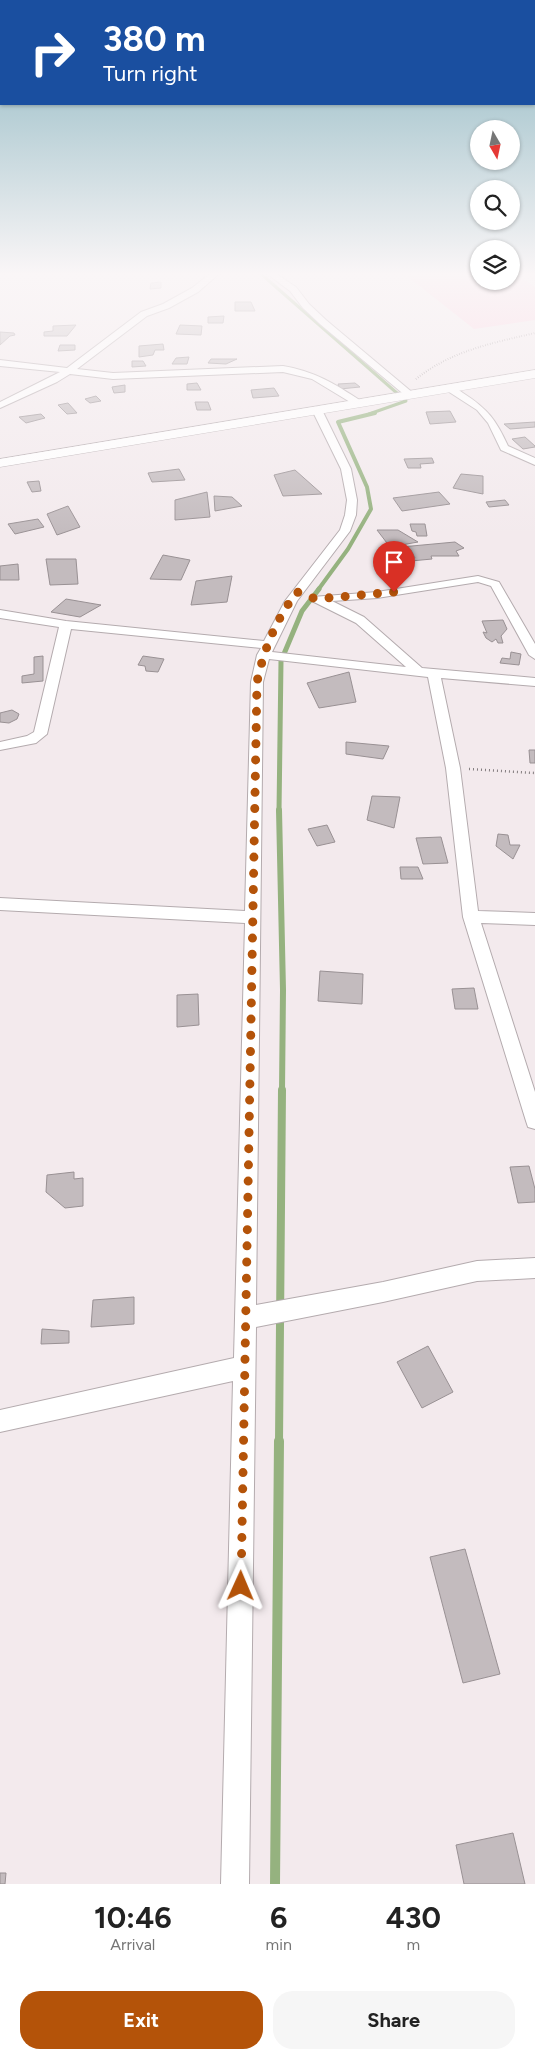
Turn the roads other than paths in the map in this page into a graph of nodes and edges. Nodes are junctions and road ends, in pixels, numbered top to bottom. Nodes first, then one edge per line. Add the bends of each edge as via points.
1 (83, 361) edge
2 (370, 361) edge
3 (0, 363) edge
4 (67, 372) junction
5 (535, 374) edge
6 (449, 388) junction
7 (407, 392) junction
8 (358, 403) junction
9 (0, 404) edge
10 (317, 410) junction
11 (535, 462) edge
12 (0, 463) edge
13 (297, 592) junction
14 (316, 599) junction
15 (0, 614) edge
16 (66, 625) junction
17 (265, 650) junction
18 (535, 655) edge
19 (419, 672) junction
20 (434, 673) junction
21 (535, 682) edge
22 (0, 746) edge
23 (0, 904) edge
24 (253, 917) junction
25 (472, 917) junction
26 (535, 919) edge
27 (535, 1121) edge
28 (535, 1268) edge
29 (246, 1318) junction
30 (245, 1367) junction
31 (0, 1421) edge
32 (235, 1884) edge

1 - 4 street
2 - 7 street
3 - 4 street
4 - 8 street via 113,376 283,369 308,372
4 - 9 street
5 - 6 main road
6 - 7 main road
6 - 11 street via 480,408 492,422 504,448
7 - 8 main road
8 - 10 main road
10 - 12 main road
10 - 13 street via 344,466 353,504 345,531
13 - 14 street
13 - 17 street via 274,628
14 - 18 street via 377,595 478,578 487,580 495,584
14 - 19 street via 360,620
15 - 16 street
16 - 17 street
16 - 22 street via 40,734 31,740
17 - 19 street
17 - 24 street via 257,682
19 - 20 street
20 - 21 street
20 - 25 street via 453,768
23 - 24 street
24 - 29 street
25 - 26 street
25 - 27 street
28 - 29 street via 477,1271
29 - 30 street
30 - 31 street
30 - 32 street

